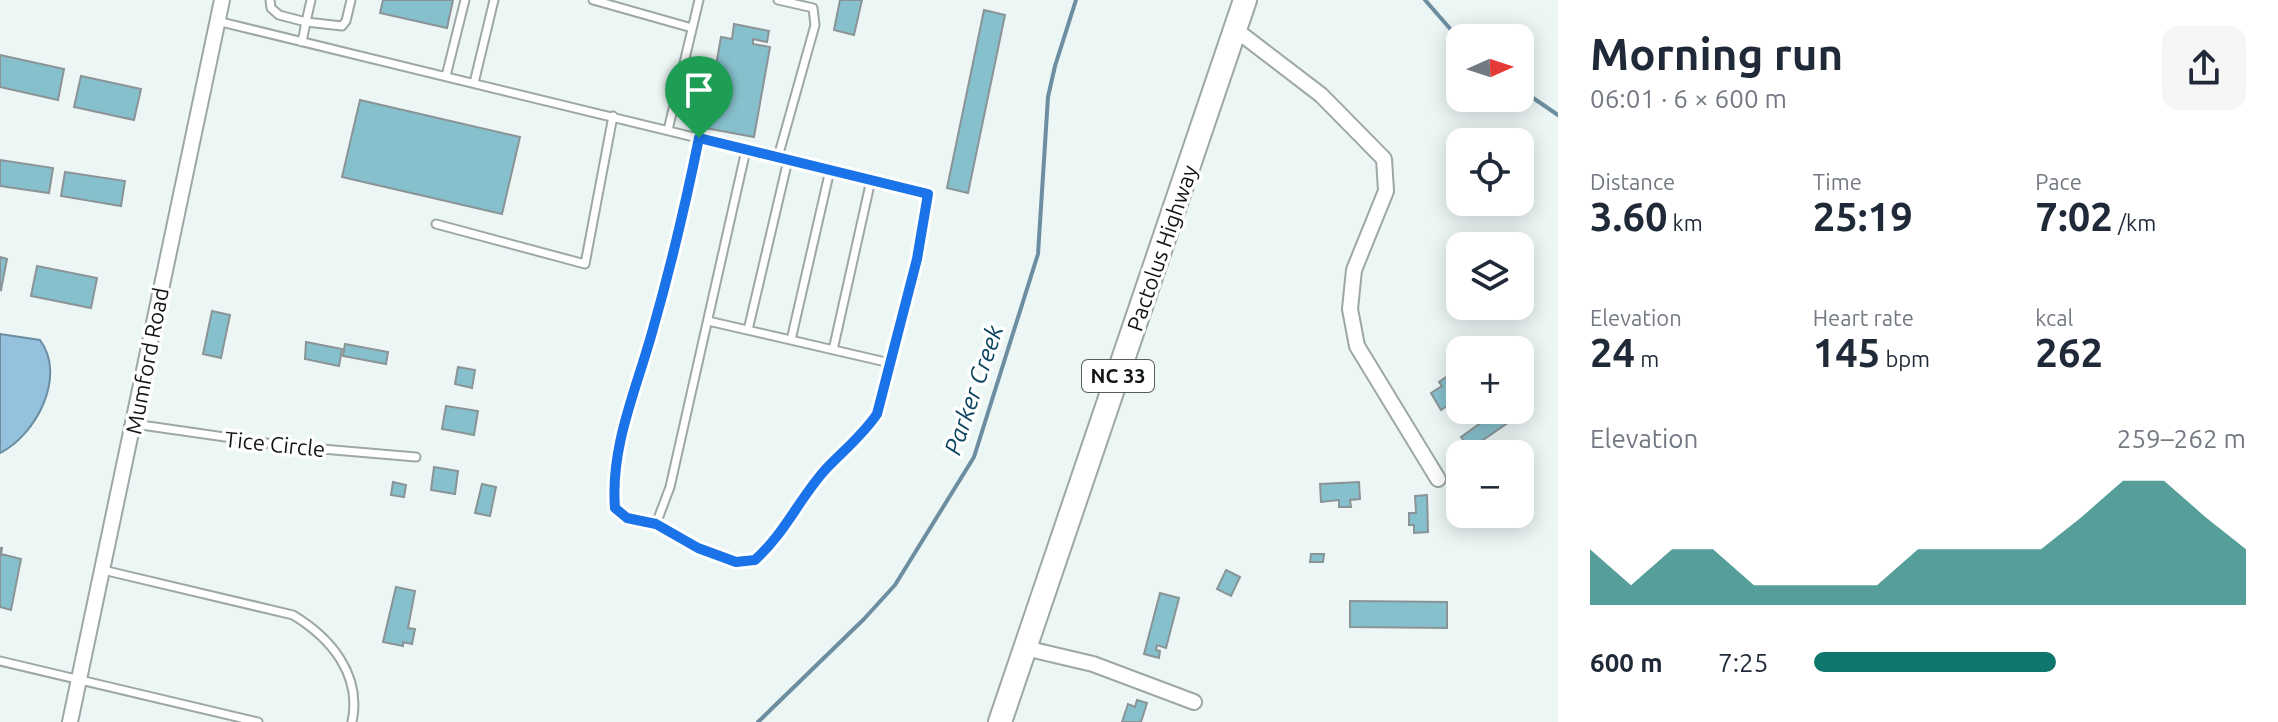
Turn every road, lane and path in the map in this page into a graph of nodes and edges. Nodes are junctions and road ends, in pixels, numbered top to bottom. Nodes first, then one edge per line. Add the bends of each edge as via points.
1 (222, 0) edge
2 (270, 0) edge
3 (311, 0) edge
4 (351, 0) edge
5 (465, 0) edge
6 (494, 0) edge
7 (593, 0) edge
8 (699, 0) edge
9 (778, 0) edge
10 (1245, 0) edge
11 (217, 21) junction
12 (306, 22) junction
13 (692, 28) junction
14 (1236, 30) junction
15 (302, 42) junction
16 (446, 76) junction
17 (474, 83) junction
18 (613, 116) junction
19 (668, 130) junction
20 (699, 138) junction
21 (746, 150) junction
22 (778, 157) junction
23 (788, 160) junction
24 (830, 170) junction
25 (871, 180) junction
26 (436, 224) dead end
27 (708, 321) junction
28 (748, 330) junction
29 (791, 340) junction
30 (833, 350) junction
31 (890, 363) junction
32 (134, 424) junction
33 (416, 457) dead end
34 (1438, 479) dead end
35 (656, 524) junction
36 (103, 570) junction
37 (1025, 648) junction
38 (0, 661) edge
39 (79, 681) junction
40 (1194, 702) dead end
41 (70, 722) edge
42 (258, 722) edge
43 (352, 722) edge
44 (1000, 722) edge

1 - 11 street, Mumford Road
2 - 12 lane via 279,15
3 - 12 lane
4 - 12 lane via 342,26
5 - 16 lane
6 - 17 lane
7 - 13 lane
8 - 13 lane
9 - 22 lane via 813,8 815,25
10 - 14 main road, Pactolus Highway / NC 33
11 - 15 lane
11 - 32 street, Mumford Road
12 - 15 lane
13 - 19 lane
14 - 34 street via 1321,95 1384,159 1386,191 1354,270 1350,309 1357,346
14 - 37 main road, Pactolus Highway / NC 33
15 - 16 lane
16 - 17 lane
17 - 18 lane
18 - 19 lane
18 - 26 lane via 585,264
19 - 20 lane
20 - 21 lane
20 - 35 lane via 656,319 617,450 615,508 627,518
21 - 22 lane
21 - 27 lane
22 - 23 lane
23 - 24 lane
23 - 28 lane
24 - 25 lane
24 - 29 lane
25 - 30 lane
25 - 31 lane via 928,194
27 - 28 lane
27 - 35 lane via 670,487
28 - 29 lane
29 - 30 lane
30 - 31 lane
31 - 35 lane via 877,414 823,472 787,527 755,560 736,562
32 - 33 lane, Tice Circle via 287,446
32 - 36 street, Mumford Road
36 - 39 street, Mumford Road
36 - 43 lane via 293,615 314,630 347,670 354,685
37 - 40 street via 1093,664
37 - 44 main road, Pactolus Highway / NC 33
38 - 39 lane
39 - 41 street, Mumford Road
39 - 42 lane

